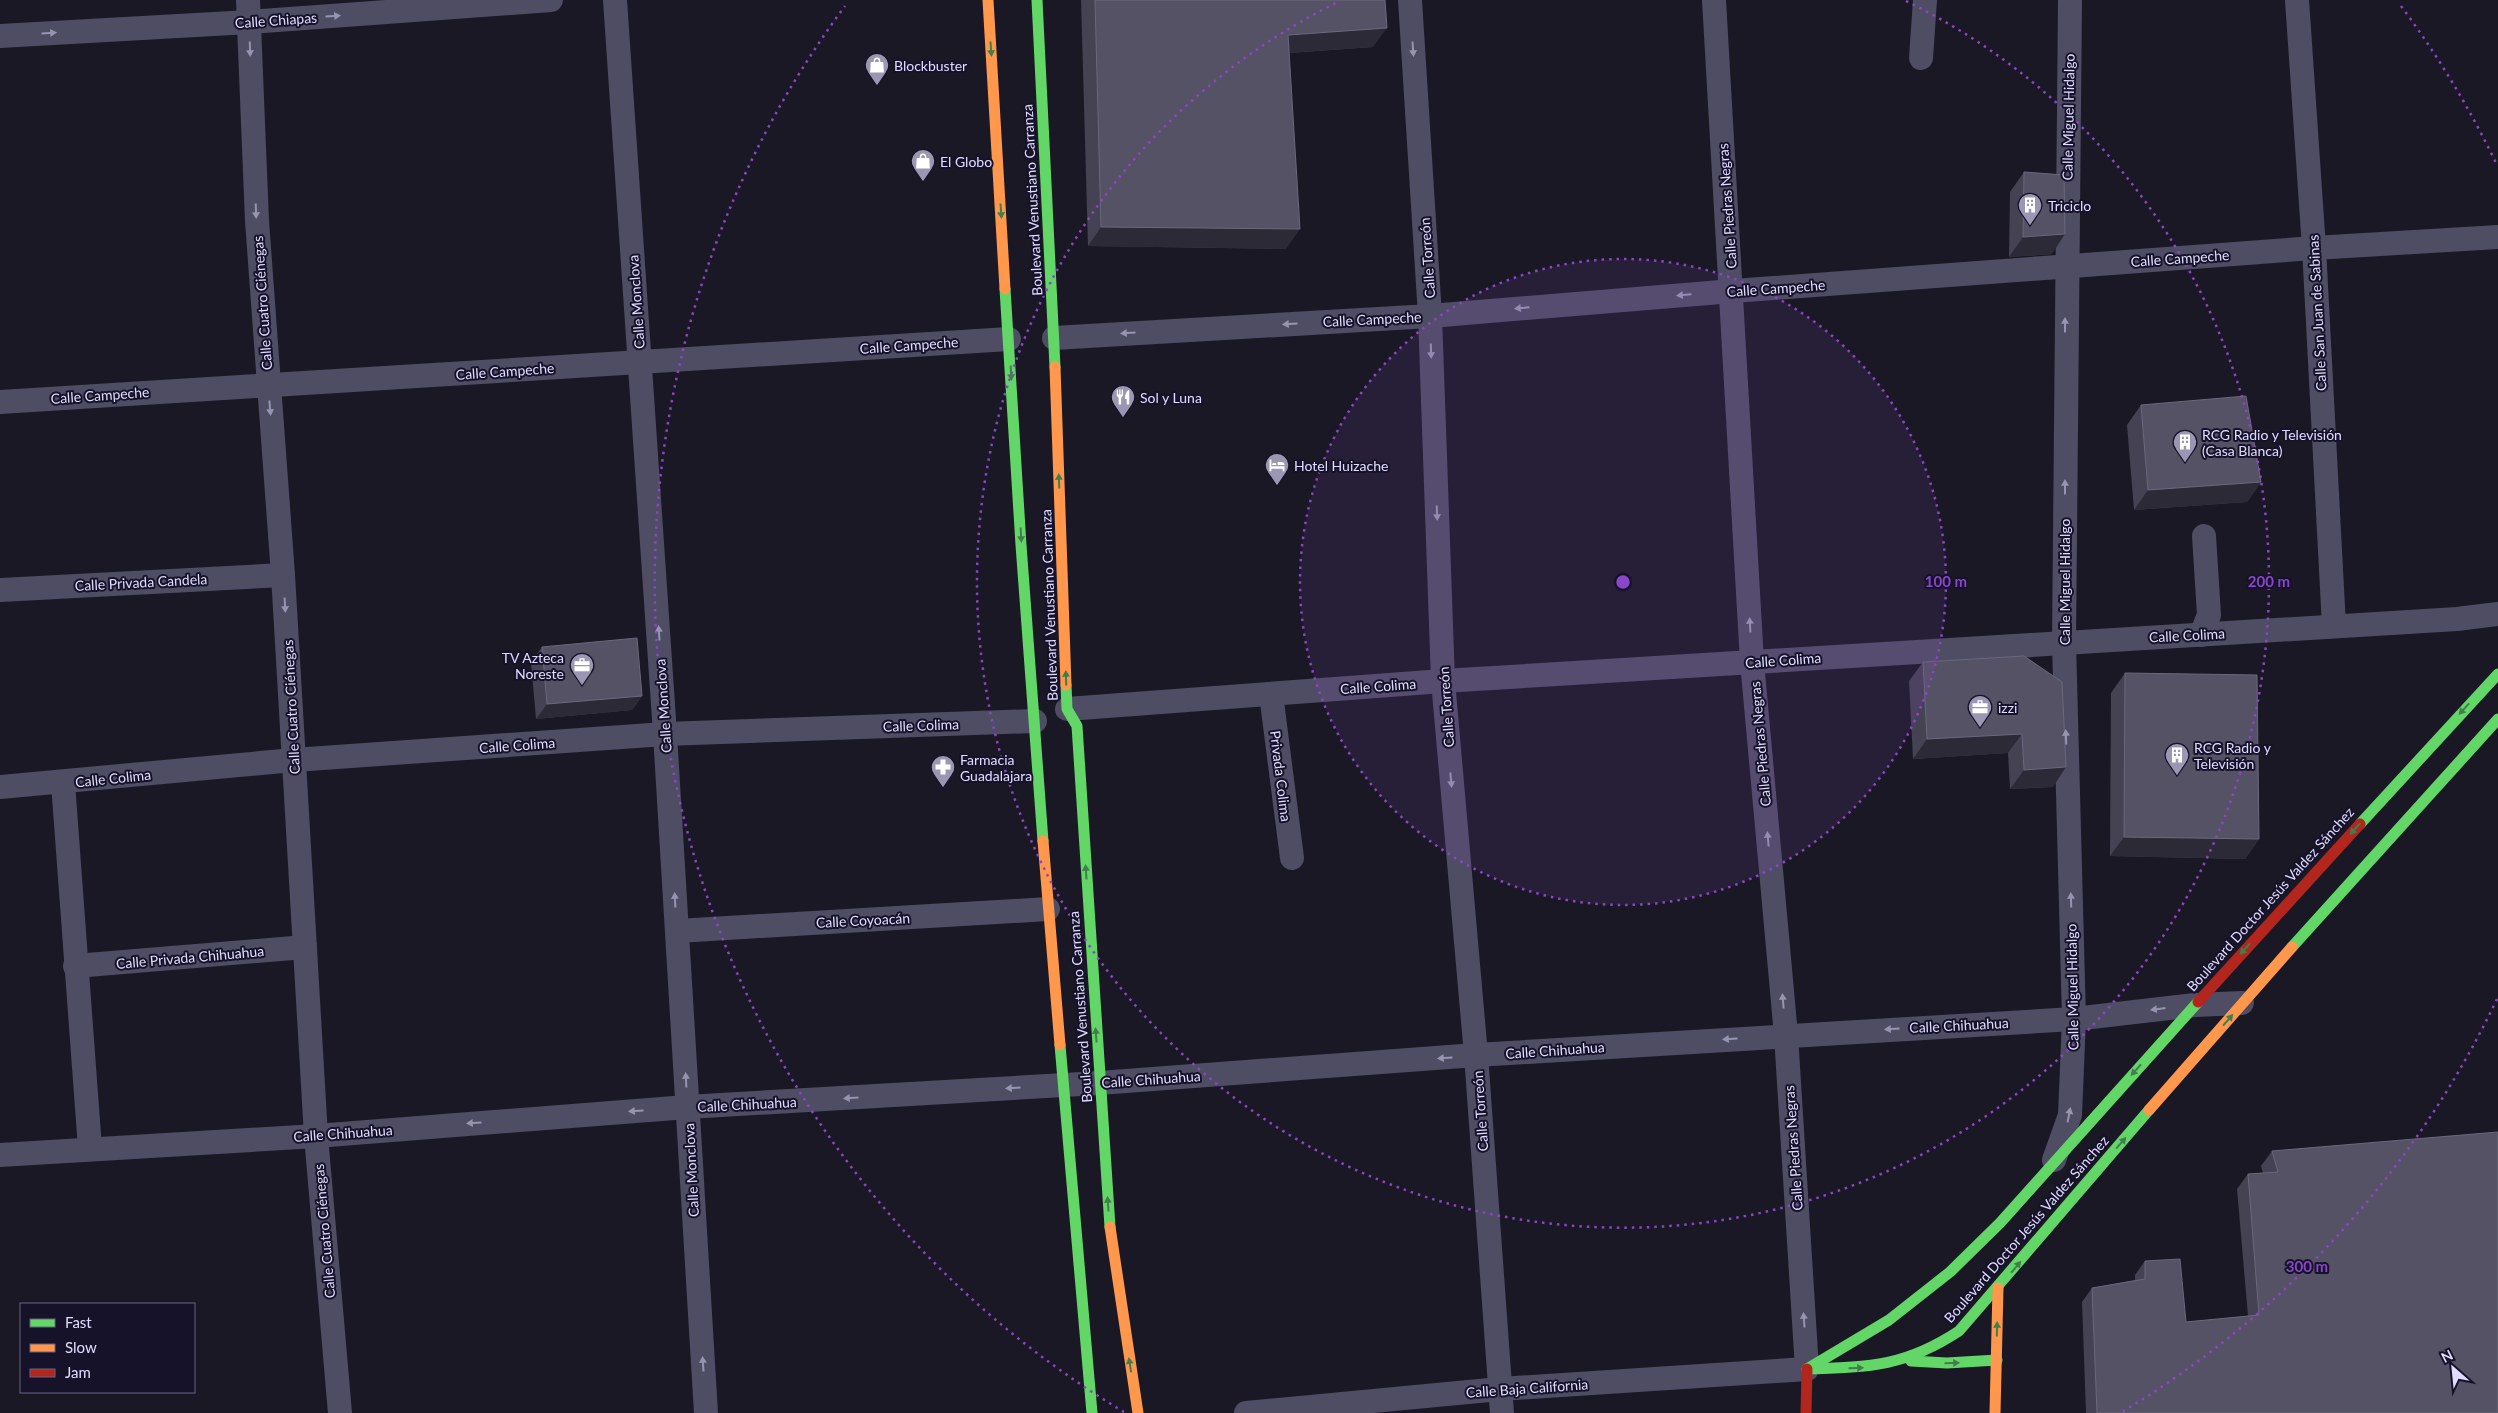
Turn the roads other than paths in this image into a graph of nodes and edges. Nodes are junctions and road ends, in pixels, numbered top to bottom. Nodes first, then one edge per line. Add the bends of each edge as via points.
1 (551, 0) edge
2 (615, 0) edge
3 (988, 0) edge
4 (1037, 0) edge
5 (1410, 0) edge
6 (1714, 0) edge
7 (1925, 0) edge
8 (2070, 0) edge
9 (2297, 0) edge
10 (249, 11) edge
11 (0, 36) edge
12 (1921, 58) dead end
13 (2498, 237) edge
14 (2314, 248) junction
15 (2066, 267) junction
16 (1733, 290) junction
17 (1430, 316) junction
18 (1054, 338) junction
19 (1009, 339) junction
20 (640, 361) junction
21 (268, 384) junction
22 (0, 402) edge
23 (2204, 536) dead end
24 (283, 575) junction
25 (0, 590) edge
26 (2498, 614) edge
27 (2334, 626) junction
28 (2201, 634) junction
29 (2064, 642) junction
30 (1752, 662) junction
31 (2498, 674) edge
32 (1443, 681) junction
33 (1271, 694) junction
34 (1067, 709) junction
35 (2498, 720) edge
36 (1035, 721) junction
37 (665, 734) junction
38 (294, 760) junction
39 (63, 783) junction
40 (0, 787) edge
41 (1292, 858) dead end
42 (1048, 909) junction
43 (677, 931) junction
44 (305, 947) junction
45 (75, 966) junction
46 (2242, 1004) junction
47 (2194, 1005) junction
48 (2074, 1019) junction
49 (1786, 1035) junction
50 (1476, 1056) junction
51 (1099, 1083) junction
52 (1062, 1086) junction
53 (687, 1107) junction
54 (316, 1136) junction
55 (90, 1148) junction
56 (0, 1155) edge
57 (2054, 1161) junction
58 (1998, 1288) junction
59 (1997, 1360) junction
60 (1907, 1361) junction
61 (1807, 1368) junction
62 (1500, 1389) junction
63 (340, 1413) edge
64 (706, 1413) edge
65 (1092, 1413) edge
66 (1138, 1413) edge
67 (1246, 1413) edge
68 (1502, 1413) edge
69 (1806, 1413) edge
70 (1995, 1413) edge

10 -> 1 street, Calle Chiapas
2 - 20 street, Calle Monclova
3 -> 19 main road, Boulevard Venustiano Carranza
4 - 18 main road, Boulevard Venustiano Carranza
5 -> 17 street, Calle Torreón
6 - 16 street, Calle Piedras Negras
7 - 12 street
8 - 15 street, Calle Miguel Hidalgo
9 - 14 street, Calle San Juan de Sabinas
11 -> 10 street, Calle Chiapas
10 -> 21 street, Calle Cuatro Ciénegas via 257,221
13 - 14 street, Calle Campeche
14 - 15 street, Calle Campeche
14 - 27 street, Calle San Juan de Sabinas
15 - 16 street, Calle Campeche
29 -> 15 street, Calle Miguel Hidalgo
16 -> 17 street, Calle Campeche
30 -> 16 street, Calle Piedras Negras
17 -> 18 street, Calle Campeche
17 -> 32 street, Calle Torreón
34 -> 18 main road, Boulevard Venustiano Carranza
19 - 20 street, Calle Campeche
19 -> 36 main road, Boulevard Venustiano Carranza
20 - 21 street, Calle Campeche
37 -> 20 street, Calle Monclova
21 - 22 street, Calle Campeche
21 -> 24 street, Calle Cuatro Ciénegas
23 - 28 street via 2209,615
24 - 25 street, Calle Privada Candela
24 -> 38 street, Calle Cuatro Ciénegas
26 - 27 street, Calle Colima
27 - 28 street, Calle Colima
28 - 29 street, Calle Colima
29 - 30 street, Calle Colima
48 -> 29 street, Calle Miguel Hidalgo
30 - 32 street, Calle Colima
49 -> 30 street, Calle Piedras Negras
31 -> 47 main road, Boulevard Doctor Jesús Valdez Sánchez
32 - 33 street, Calle Colima
32 -> 50 street, Calle Torreón
33 - 34 street, Calle Colima
33 - 41 street, Privada Colima
51 -> 34 main road, Boulevard Venustiano Carranza via 1077,726
35 - 46 main road, Boulevard Doctor Jesús Valdez Sánchez
36 - 37 street, Calle Colima
36 - 42 main road, Boulevard Venustiano Carranza
37 - 38 street, Calle Colima
43 -> 37 street, Calle Monclova
38 - 39 street, Calle Colima
38 - 44 street, Calle Cuatro Ciénegas
39 - 40 street, Calle Colima
39 - 45 street
42 - 43 street, Calle Coyoacán
42 - 52 main road, Boulevard Venustiano Carranza
53 -> 43 street, Calle Monclova
44 - 45 street, Calle Privada Chihuahua
44 - 54 street, Calle Cuatro Ciénegas
45 - 55 street
46 - 47 street, Calle Chihuahua
58 -> 46 main road, Boulevard Doctor Jesús Valdez Sánchez via 2040,1230
47 -> 48 street, Calle Chihuahua
47 -> 57 main road, Boulevard Doctor Jesús Valdez Sánchez
48 -> 49 street, Calle Chihuahua
57 -> 48 street, Calle Miguel Hidalgo via 2070,1115
49 -> 50 street, Calle Chihuahua
61 -> 49 street, Calle Piedras Negras
50 -> 51 street, Calle Chihuahua
50 - 62 street, Calle Torreón
51 - 52 street, Calle Chihuahua
66 -> 51 main road, Boulevard Venustiano Carranza via 1110,1234
52 -> 53 street, Calle Chihuahua
52 - 65 main road, Boulevard Venustiano Carranza
53 -> 54 street, Calle Chihuahua
64 -> 53 street, Calle Monclova
54 - 55 street, Calle Chihuahua
54 - 63 street, Calle Cuatro Ciénegas
55 - 56 street, Calle Chihuahua
57 - 61 main road, Boulevard Doctor Jesús Valdez Sánchez via 2019,1209 1950,1272 1888,1320
59 -> 58 main road
58 - 60 main road, Boulevard Doctor Jesús Valdez Sánchez via 1959,1331 1937,1347
60 -> 59 main road via 1947,1364
59 - 70 main road
61 -> 60 main road, Boulevard Doctor Jesús Valdez Sánchez via 1870,1367
61 - 62 street, Calle Baja California
61 - 69 main road
62 - 67 street, Calle Baja California
62 - 68 street, Calle Torreón

